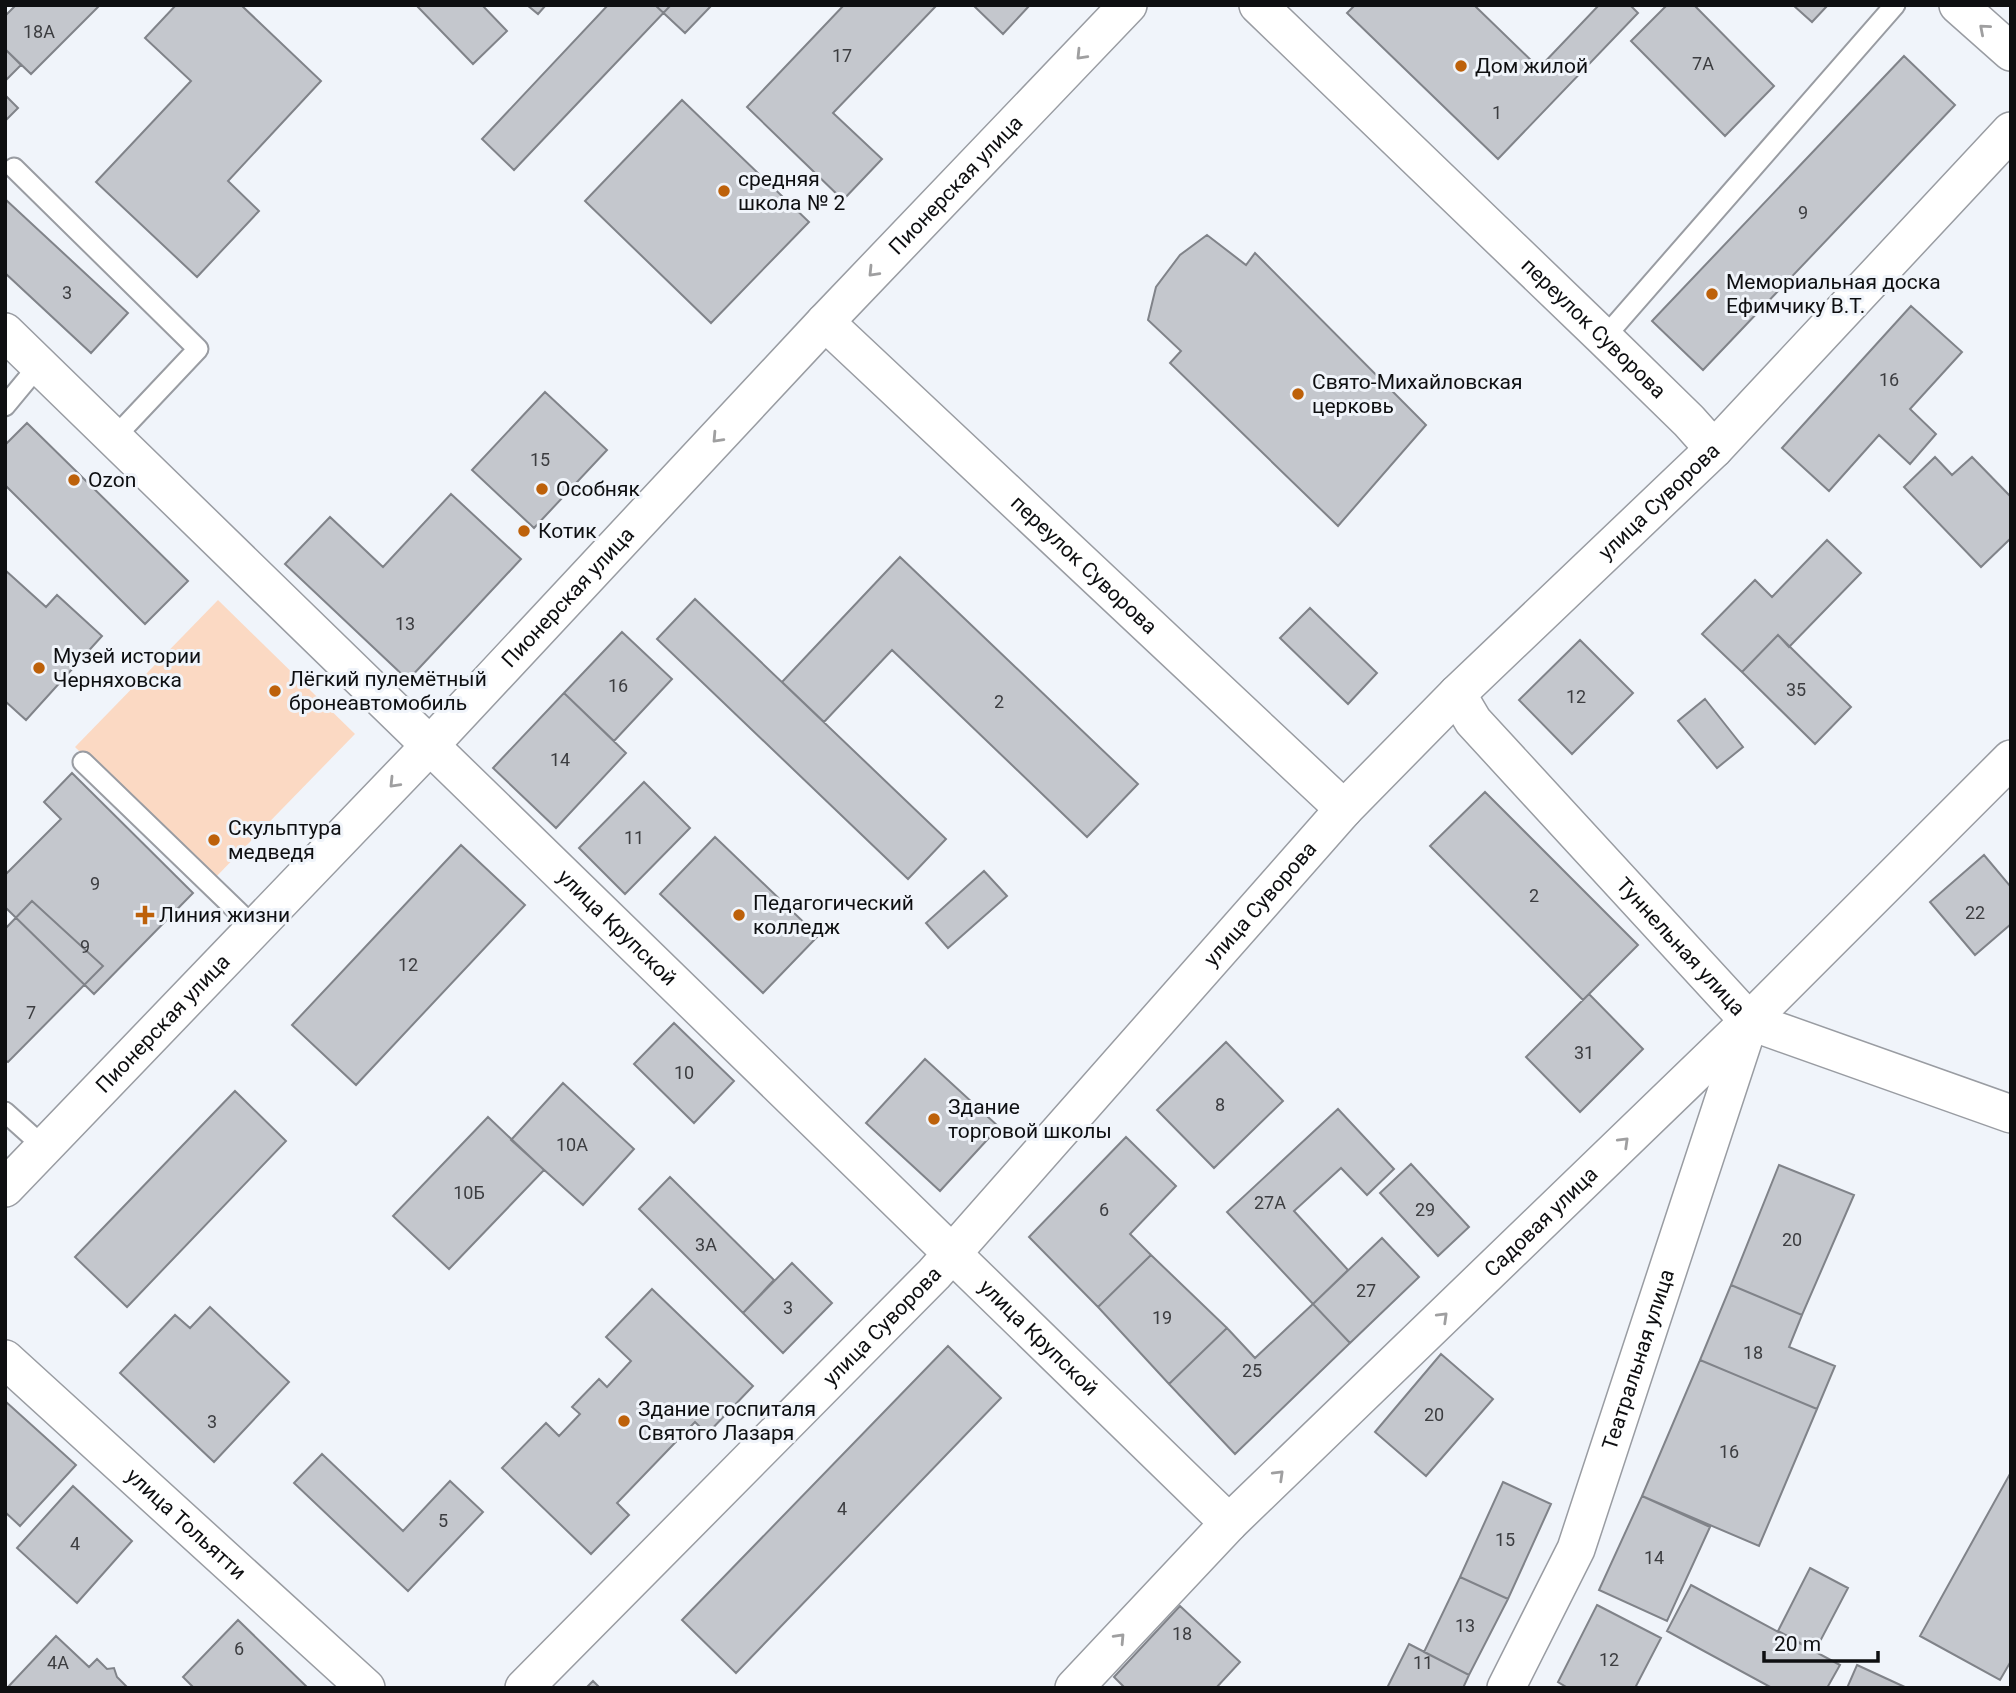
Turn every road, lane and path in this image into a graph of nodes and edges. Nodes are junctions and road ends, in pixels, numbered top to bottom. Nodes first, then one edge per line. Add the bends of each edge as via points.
1 (1128, 5) edge
2 (1258, 5) edge
3 (1895, 5) edge
4 (1958, 5) edge
5 (2011, 52) edge
6 (2011, 131) edge
7 (13, 168) dead end
8 (825, 322) junction
9 (5, 332) edge
10 (1604, 338) junction
11 (39, 365) junction
12 (5, 406) edge
13 (114, 438) junction
14 (1714, 449) junction
15 (1457, 694) junction
16 (429, 746) junction
17 (2011, 759) edge
18 (83, 762) dead end
19 (1344, 809) junction
20 (255, 928) junction
21 (1749, 1021) junction
22 (5, 1112) edge
23 (2011, 1114) edge
24 (44, 1147) junction
25 (5, 1188) edge
26 (951, 1254) junction
27 (5, 1359) edge
28 (1229, 1523) junction
29 (366, 1688) edge
30 (524, 1688) edge
31 (1074, 1688) edge
32 (1506, 1688) edge

1 -> 8 street, Пионерская улица
2 - 10 street, переулок Суворова
3 - 10 lane
5 -> 4 street
6 - 14 street, улица Суворова
7 - 13 lane via 198,349
8 -> 16 street, Пионерская улица
8 - 19 street, переулок Суворова
9 - 11 street, улица Крупской
10 - 14 street, переулок Суворова
11 - 12 lane
11 - 13 street, улица Крупской
13 - 16 street, улица Крупской
14 - 15 street, улица Суворова
15 - 19 street, улица Суворова
15 - 21 street, Туннельная улица via 1473,721
16 -> 20 street, Пионерская улица
16 - 26 street, улица Крупской
17 - 21 street, Садовая улица
18 - 20 lane
19 - 26 street, улица Суворова
20 - 24 street, Пионерская улица
21 - 23 street, Туннельная улица
28 -> 21 street, Садовая улица
21 - 32 street, Театральная улица via 1576,1549
22 - 24 lane
24 - 25 street, Пионерская улица
26 - 28 street, улица Крупской
26 - 30 street, улица Суворова
27 - 29 street, улица Тольятти
31 -> 28 street, Садовая улица

